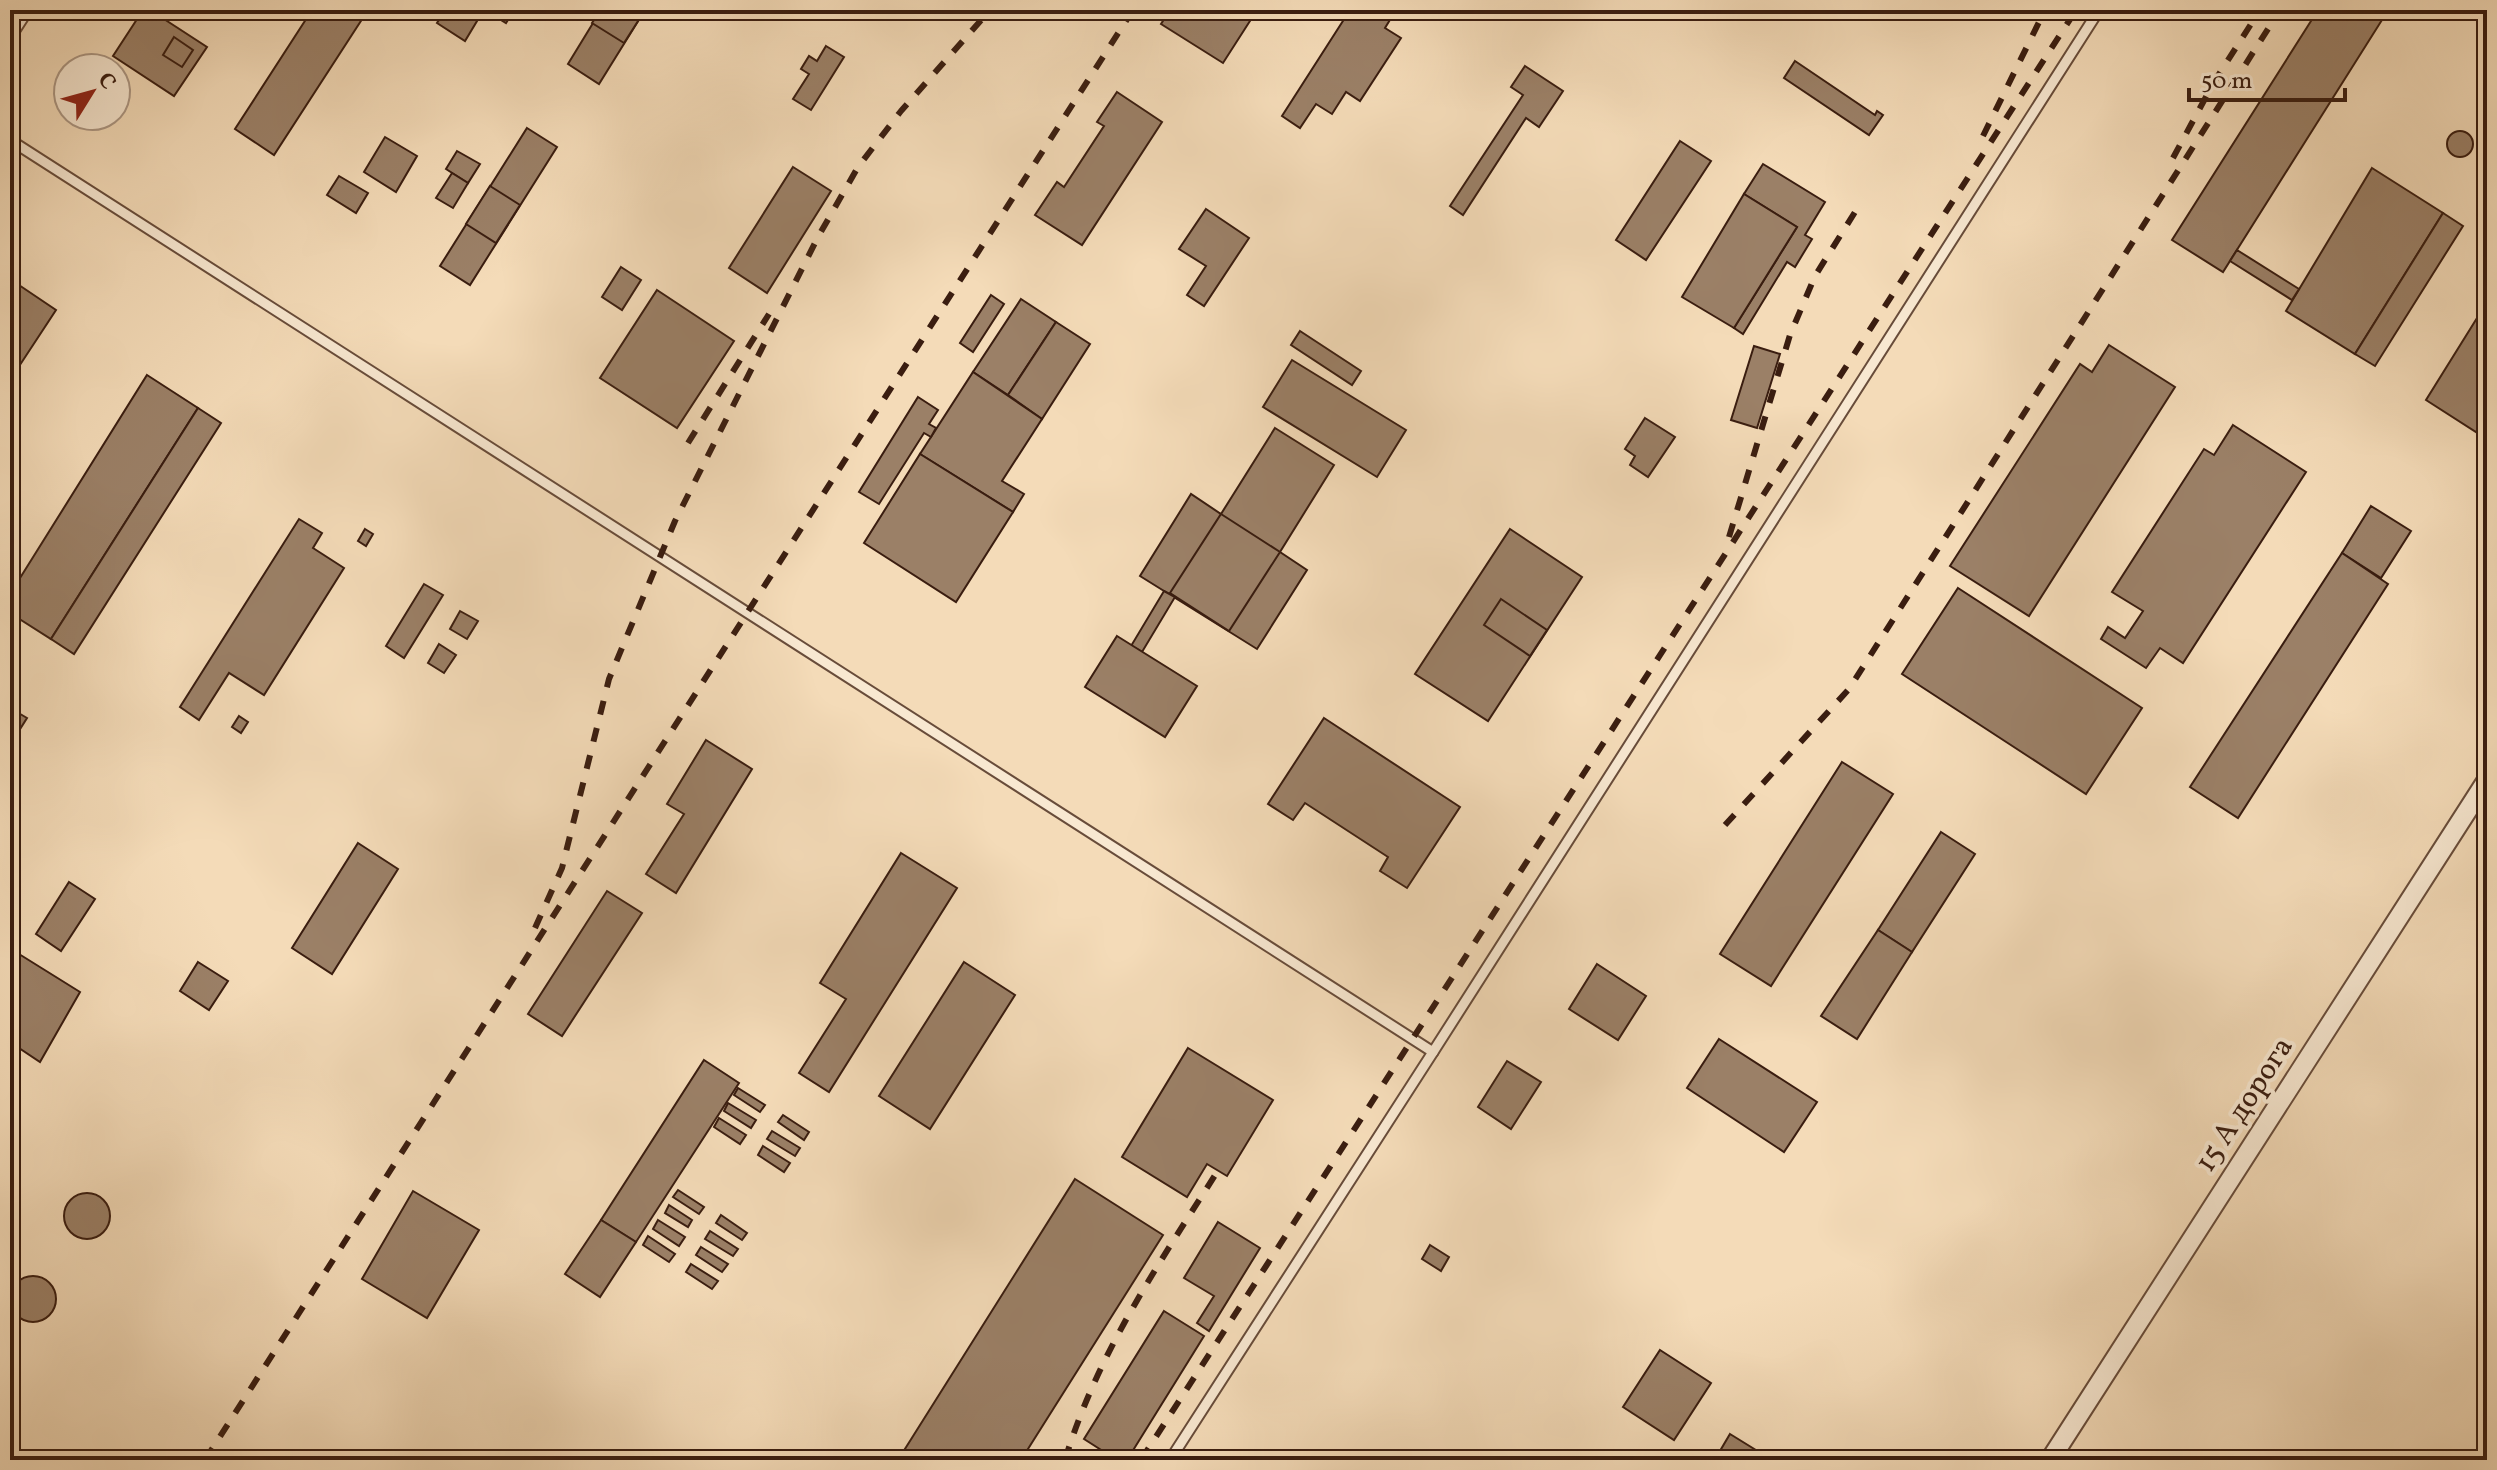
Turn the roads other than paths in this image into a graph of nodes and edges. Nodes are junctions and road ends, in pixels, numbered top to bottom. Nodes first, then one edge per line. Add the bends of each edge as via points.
1 (28, 10) edge
2 (2099, 10) edge
3 (10, 38) edge
4 (10, 140) edge
5 (2487, 780) edge
6 (1433, 1052) junction
7 (1170, 1460) edge
8 (2050, 1460) edge

1 - 3 lane
2 - 6 lane
4 - 6 lane
5 - 8 street, 15 А дорога
6 - 7 lane

